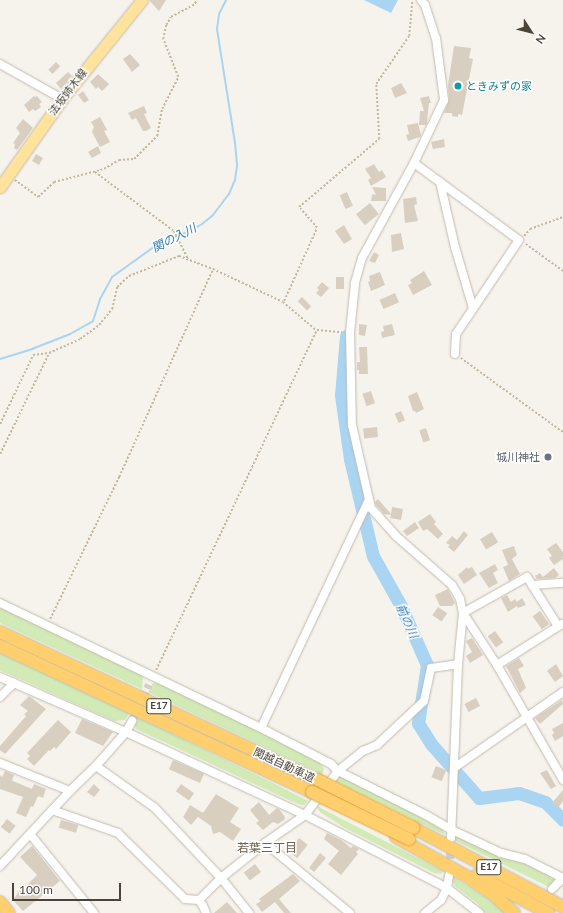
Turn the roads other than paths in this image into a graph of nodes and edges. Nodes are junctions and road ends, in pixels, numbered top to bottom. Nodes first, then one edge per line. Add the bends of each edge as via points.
1 (142, 0) edge
2 (424, 2) edge
3 (0, 64) edge
4 (62, 99) junction
5 (414, 163) junction
6 (440, 182) junction
7 (0, 187) edge
8 (474, 308) junction
9 (455, 354) road end
10 (369, 500) junction
11 (563, 583) edge
12 (532, 585) junction
13 (0, 603) edge
14 (463, 613) junction
15 (561, 625) edge
16 (0, 632) edge
17 (0, 646) edge
18 (458, 664) junction
19 (497, 665) junction
20 (0, 677) edge
21 (14, 683) junction
22 (563, 692) edge
23 (0, 698) edge
24 (526, 717) junction
25 (132, 721) tunnel mouth
26 (261, 728) junction
27 (126, 732) junction
28 (0, 763) edge
29 (96, 766) junction
30 (454, 768) junction
31 (338, 771) junction
32 (563, 780) edge
33 (70, 791) junction
34 (52, 810) junction
35 (305, 815) junction
36 (30, 834) junction
37 (451, 834) junction
38 (408, 841) junction
39 (265, 843) junction
40 (0, 866) edge
41 (449, 875) tunnel mouth
42 (221, 878) junction
43 (563, 878) edge
44 (522, 885) junction
45 (447, 888) junction
46 (552, 889) dead end
47 (198, 900) junction
48 (0, 902) edge
49 (563, 903) edge
50 (563, 907) edge
51 (9, 913) edge
52 (94, 913) edge
53 (206, 913) edge
54 (249, 913) edge
55 (350, 913) edge
56 (425, 913) edge
57 (479, 913) edge
58 (514, 913) edge
59 (548, 913) edge

1 - 4 main road, 法坂姉木線
2 - 5 street via 436,38 444,100
3 - 4 street
4 - 7 main road, 法坂姉木線
5 - 6 street
5 - 10 street via 362,258 354,282 350,333 352,425
6 - 8 street via 455,247
6 - 8 street via 520,240
8 - 9 street via 456,334
10 - 14 street via 371,508 396,536 452,585 460,599
10 - 26 street
11 - 12 street
12 - 14 street via 527,577
12 - 15 street
13 - 26 street
14 - 18 street
14 - 19 street
15 - 19 street
16 - 44 highway, 関越自動車道 / E17, bridge via 318,780
17 - 38 highway, 関越自動車道 / E17, bridge via 312,792
18 - 30 street
18 - 31 street via 430,668 424,701 377,745 363,751
19 - 24 street
20 - 21 street
21 - 23 street
21 - 27 street
22 - 24 street
24 - 30 street
24 - 32 street
25 - 27 street
26 - 31 street via 331,764
27 - 29 street
27 - 35 street
28 - 33 street
29 - 33 street
29 - 42 street via 155,808
30 - 37 street
31 - 35 street
31 - 37 street via 426,815
33 - 34 street
34 - 36 street
34 - 47 street via 118,833 186,899
35 - 39 street
35 - 45 street
36 - 40 street
36 - 52 street
37 - 43 street via 525,859
38 - 58 highway via 471,879
38 - 59 highway, 関越自動車道 / E17
39 - 42 street
39 - 55 street
41 - 45 street
42 - 47 street
42 - 54 street
43 - 46 street
44 - 49 highway
44 - 50 highway, 関越自動車道 / E17
45 - 56 street via 441,900
45 - 57 street
47 - 53 street
48 - 51 highway

